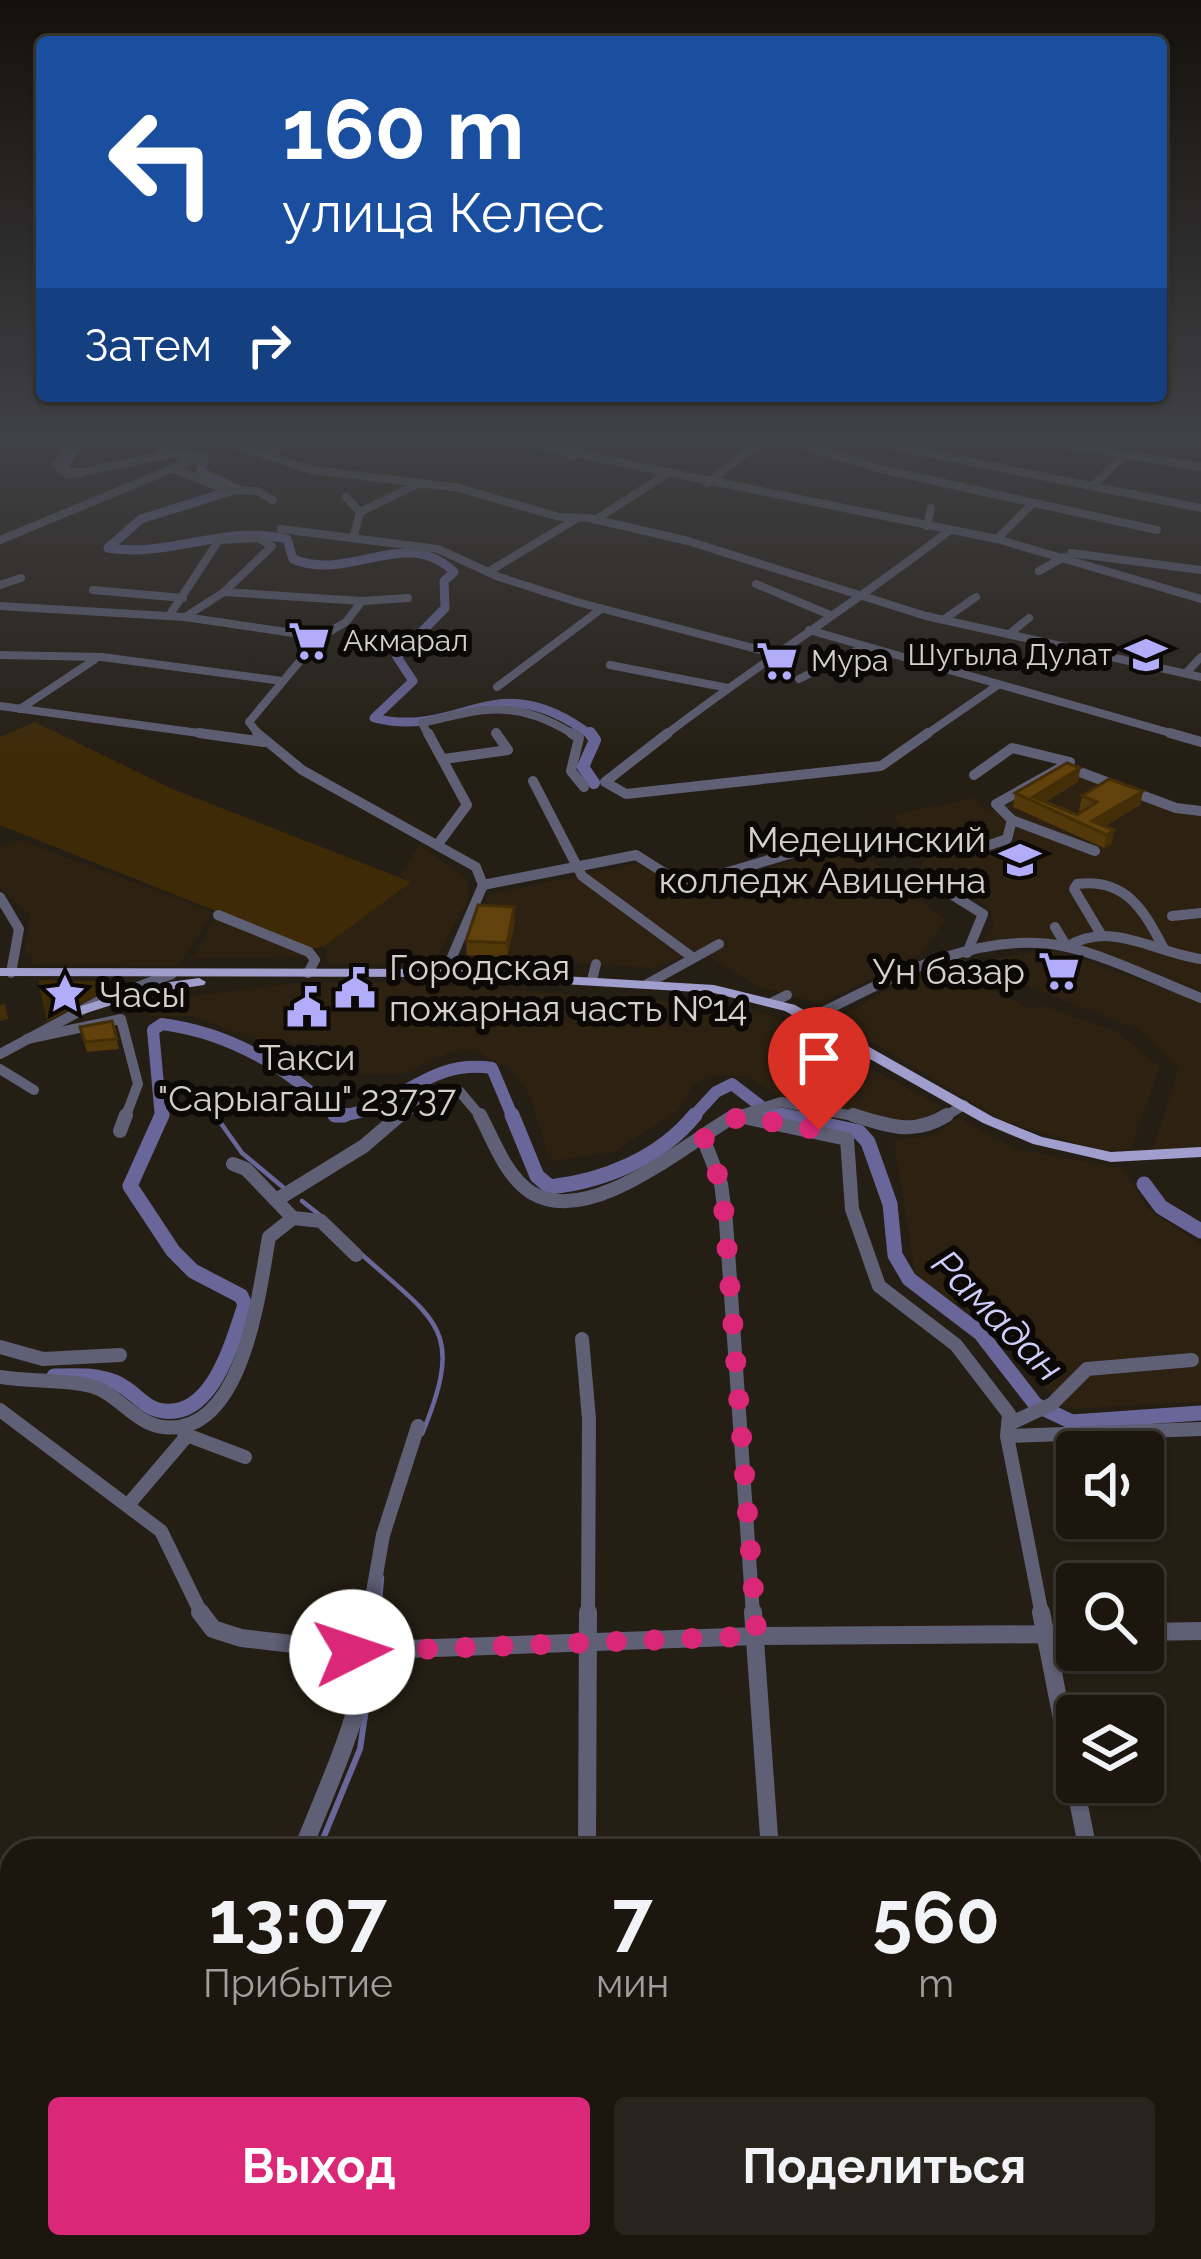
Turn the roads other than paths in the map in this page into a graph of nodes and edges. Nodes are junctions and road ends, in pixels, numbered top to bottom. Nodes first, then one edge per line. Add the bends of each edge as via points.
1 (215, 546) edge
2 (272, 546) edge
3 (423, 546) edge
4 (530, 546) edge
5 (705, 546) edge
6 (928, 546) edge
7 (1025, 546) edge
8 (1046, 552) junction
9 (1064, 557) junction
10 (1201, 570) edge
11 (1039, 571) dead end
12 (488, 572) junction
13 (21, 578) dead end
14 (756, 584) dead end
15 (0, 585) edge
16 (93, 590) dead end
17 (224, 592) junction
18 (863, 596) junction
19 (976, 597) dead end
20 (183, 598) junction
21 (408, 598) dead end
22 (1201, 598) edge
23 (362, 601) junction
24 (0, 606) edge
25 (601, 608) junction
26 (830, 615) junction
27 (169, 616) junction
28 (185, 617) junction
29 (1028, 618) dead end
30 (944, 620) junction
31 (809, 630) junction
32 (1010, 634) junction
33 (320, 637) junction
34 (864, 646) junction
35 (772, 653) junction
36 (0, 655) edge
37 (1201, 657) edge
38 (95, 659) junction
39 (610, 664) dead end
40 (1186, 674) junction
41 (1201, 677) edge
42 (282, 680) junction
43 (799, 680) dead end
44 (998, 685) junction
45 (497, 687) dead end
46 (728, 688) junction
47 (0, 706) edge
48 (20, 709) junction
49 (456, 715) junction
50 (469, 730) dead end
51 (496, 733) dead end
52 (264, 742) junction
53 (1201, 742) edge
54 (443, 759) junction
55 (974, 775) dead end
56 (533, 782) dead end
57 (584, 787) dead end
58 (1201, 811) edge
59 (1012, 820) junction
60 (881, 840) dead end
61 (438, 844) junction
62 (975, 850) dead end
63 (1095, 850) dead end
64 (580, 866) junction
65 (483, 885) junction
66 (946, 891) dead end
67 (0, 897) edge
68 (1201, 913) edge
69 (218, 915) dead end
70 (1172, 916) dead end
71 (1055, 927) dead end
72 (1102, 936) junction
73 (719, 944) dead end
74 (1067, 947) junction
75 (1164, 949) junction
76 (967, 953) junction
77 (692, 956) junction
78 (1201, 959) edge
79 (5, 972) edge
80 (445, 973) junction
81 (88, 974) junction
82 (172, 974) junction
83 (246, 974) junction
84 (308, 974) junction
85 (647, 984) junction
86 (1201, 998) edge
87 (97, 1002) junction
88 (80, 1011) junction
89 (811, 1018) junction
90 (27, 1039) junction
91 (0, 1054) edge
92 (0, 1069) edge
93 (34, 1090) dead end
94 (964, 1106) junction
95 (753, 1110) junction
96 (120, 1131) dead end
97 (704, 1138) junction
98 (1201, 1152) edge
99 (233, 1164) dead end
100 (278, 1199) junction
101 (293, 1218) junction
102 (356, 1255) dead end
103 (582, 1340) dead end
104 (0, 1347) edge
105 (120, 1355) dead end
106 (1192, 1360) dead end
107 (0, 1377) edge
108 (0, 1410) edge
109 (418, 1426) dead end
110 (1201, 1429) edge
111 (1008, 1430) junction
112 (183, 1433) junction
113 (245, 1457) dead end
114 (128, 1504) junction
115 (1201, 1631) edge
116 (1164, 1632) edge
117 (1046, 1635) junction
118 (1056, 1635) edge
119 (757, 1636) junction
120 (586, 1641) junction
121 (357, 1651) junction
122 (307, 1839) edge
123 (587, 1839) edge
124 (769, 1839) edge
125 (1086, 1839) edge

1 - 20 street
2 - 17 street
3 - 12 street
4 - 12 street
5 - 18 street
6 - 18 street
7 - 8 street
8 - 9 street
8 - 10 street
9 - 11 street
9 - 22 street
12 - 25 street
13 - 15 street
14 - 26 street
16 - 20 street
17 - 23 street
17 - 28 street
18 - 26 street
18 - 30 street
19 - 30 street
20 - 27 street
21 - 23 street
23 - 33 street
24 - 27 street
25 - 35 street
25 - 45 street
26 - 31 street
27 - 28 street
28 - 33 street
29 - 32 street
30 - 32 street
31 - 34 street
31 - 35 street
32 - 40 street
33 - 42 street
34 - 43 street
34 - 44 street
35 - 46 street
36 - 38 street
37 - 40 street
38 - 42 street
38 - 48 street
39 - 46 street
40 - 41 street
42 - 52 street via 249,722
44 - 46 street via 880,766 611,790 605,782
44 - 53 street
47 - 48 street
48 - 52 street
49 - 50 street
49 - 54 street via 422,723
49 - 57 street via 513,705 550,720 579,738 571,771
51 - 54 street via 508,751
52 - 61 street via 351,801
54 - 61 street via 467,805
55 - 58 street via 1012,748
56 - 64 street
58 - 59 street via 1064,766 996,804
59 - 62 street via 1007,839
59 - 63 street
60 - 64 street via 820,845 694,882 642,856
61 - 65 street via 469,860
64 - 65 street
64 - 77 street via 581,876
65 - 80 street
66 - 76 street via 983,914
67 - 79 street via 20,929
68 - 70 street
69 - 84 street via 309,952 315,960
71 - 74 street
72 - 74 street
72 - 75 street
72 - 75 street via 1077,884 1122,887
73 - 77 street
74 - 76 street
74 - 86 street
75 - 78 street
76 - 89 street via 939,957
77 - 85 street
79 - 81 main road
80 - 84 main road
80 - 85 main road via 594,972
81 - 82 main road
81 - 87 main road via 106,984
82 - 83 main road
82 - 87 street
83 - 84 main road
83 - 88 main road via 148,989
85 - 89 main road via 780,999
87 - 88 street
88 - 90 street
89 - 94 main road
90 - 91 street
90 - 96 street via 121,1019 138,1084
92 - 93 street
94 - 95 street via 950,1120 909,1130 803,1106
94 - 98 main road via 1070,1150 1132,1158
95 - 97 street
95 - 111 street via 848,1139 852,1209 879,1286 956,1345 997,1392
97 - 100 street via 611,1192 545,1199 512,1178 467,1095 447,1089
97 - 119 street via 721,1184
99 - 100 street
100 - 101 street
101 - 102 street via 321,1221
101 - 112 street via 268,1237 258,1312 235,1376
103 - 120 street via 590,1419
104 - 105 street via 24,1358
106 - 111 street via 1088,1369 1052,1404
107 - 112 street via 97,1387 146,1421
108 - 114 street
109 - 121 street
110 - 111 street
111 - 117 street
112 - 113 street
112 - 114 street
114 - 121 street via 161,1531 213,1629
115 - 116 street
117 - 118 street
117 - 119 street
117 - 125 street
119 - 120 street
119 - 124 street
120 - 121 street
120 - 123 street
121 - 122 street via 366,1672

